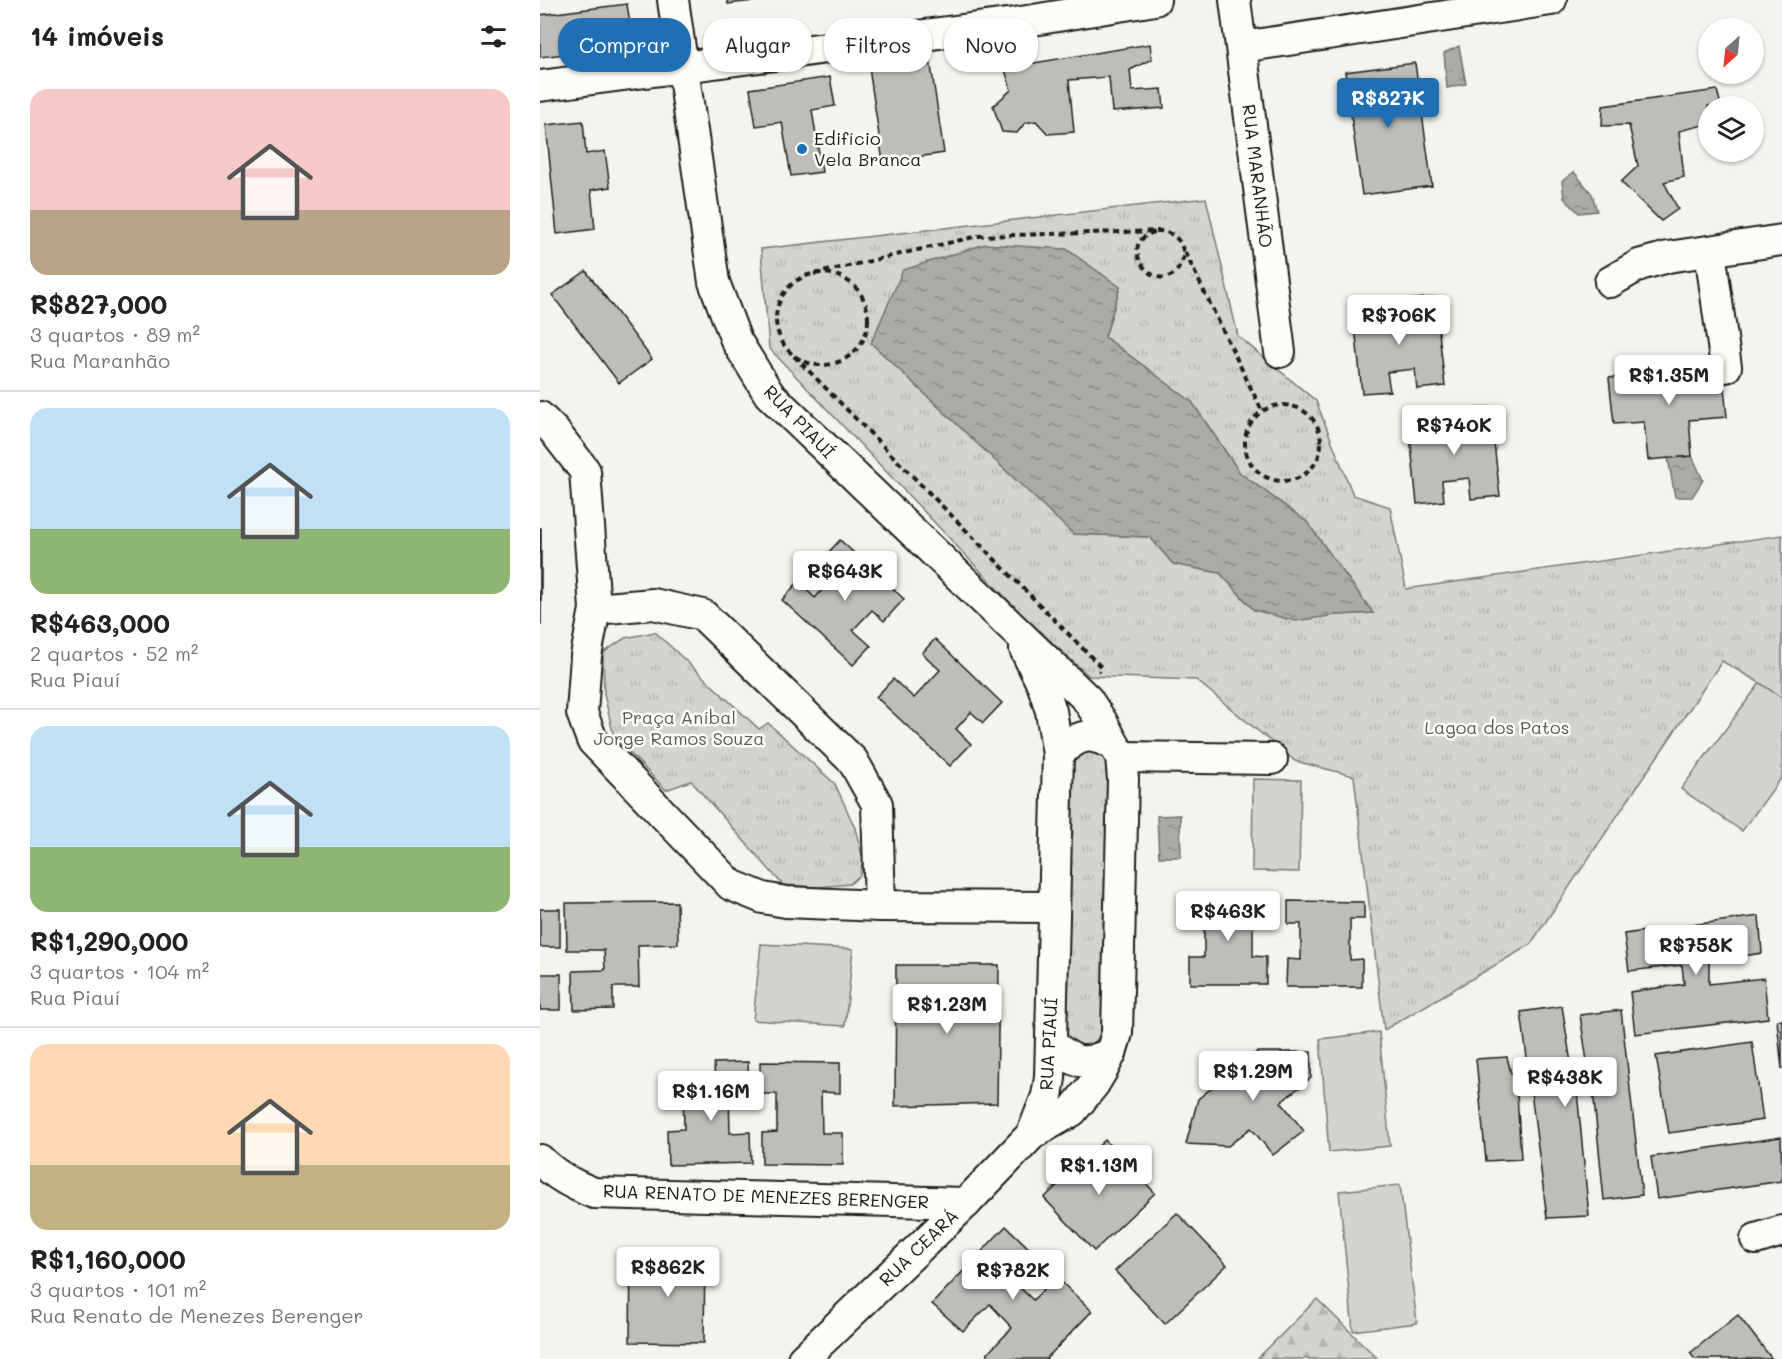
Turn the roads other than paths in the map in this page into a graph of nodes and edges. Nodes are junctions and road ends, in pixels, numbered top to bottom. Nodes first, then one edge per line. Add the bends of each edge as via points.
1 (673, 0) edge
2 (1155, 0) edge
3 (1235, 0) edge
4 (1551, 0) edge
5 (675, 18) edge
6 (1242, 47) junction
7 (691, 67) edge
8 (650, 72) edge
9 (683, 72) edge
10 (540, 86) edge
11 (1782, 240) edge
12 (1710, 251) junction
13 (1610, 282) dead end
14 (1280, 352) dead end
15 (1726, 367) dead end
16 (540, 417) edge
17 (595, 609) junction
18 (1019, 636) junction
19 (1118, 751) junction
20 (1058, 754) junction
21 (1272, 759) dead end
22 (880, 906) junction
23 (1054, 907) junction
24 (1050, 1044) junction
25 (1111, 1053) junction
26 (1032, 1134) junction
27 (540, 1160) edge
28 (966, 1203) junction
29 (803, 1359) edge

1 - 5 street, RUA PIAUÍ
2 - 7 street via 1015,24
3 - 6 street, RUA MARANHÃO
4 - 6 street
6 - 14 street, RUA MARANHÃO
8 - 10 street
9 - 18 street, RUA PIAUÍ via 714,282 736,340 769,394
11 - 12 street
12 - 13 street via 1639,265
12 - 15 street
16 - 17 street via 585,471
17 - 22 street via 653,604 703,615 853,760 877,804
17 - 22 street via 586,656 582,713 592,740 723,877 731,885 763,898
18 - 19 street, RUA PIAUÍ via 1087,699
18 - 20 street, RUA PIAUÍ via 1043,686
19 - 20 street via 1089,736 1074,740
19 - 21 street
19 - 25 street, RUA PIAUÍ via 1123,779 1116,1033
20 - 23 street, RUA PIAUÍ
22 - 23 street
23 - 24 street, RUA PIAUÍ
24 - 25 street via 1080,1062 1091,1062
24 - 26 street, RUA PIAUÍ via 1047,1096
25 - 26 street, RUA PIAUÍ via 1094,1084 1072,1111
26 - 28 street, RUA CEARÁ
27 - 28 street, RUA RENATO DE MENEZES BERENGER via 574,1186 594,1192
28 - 29 street, RUA CEARÁ

